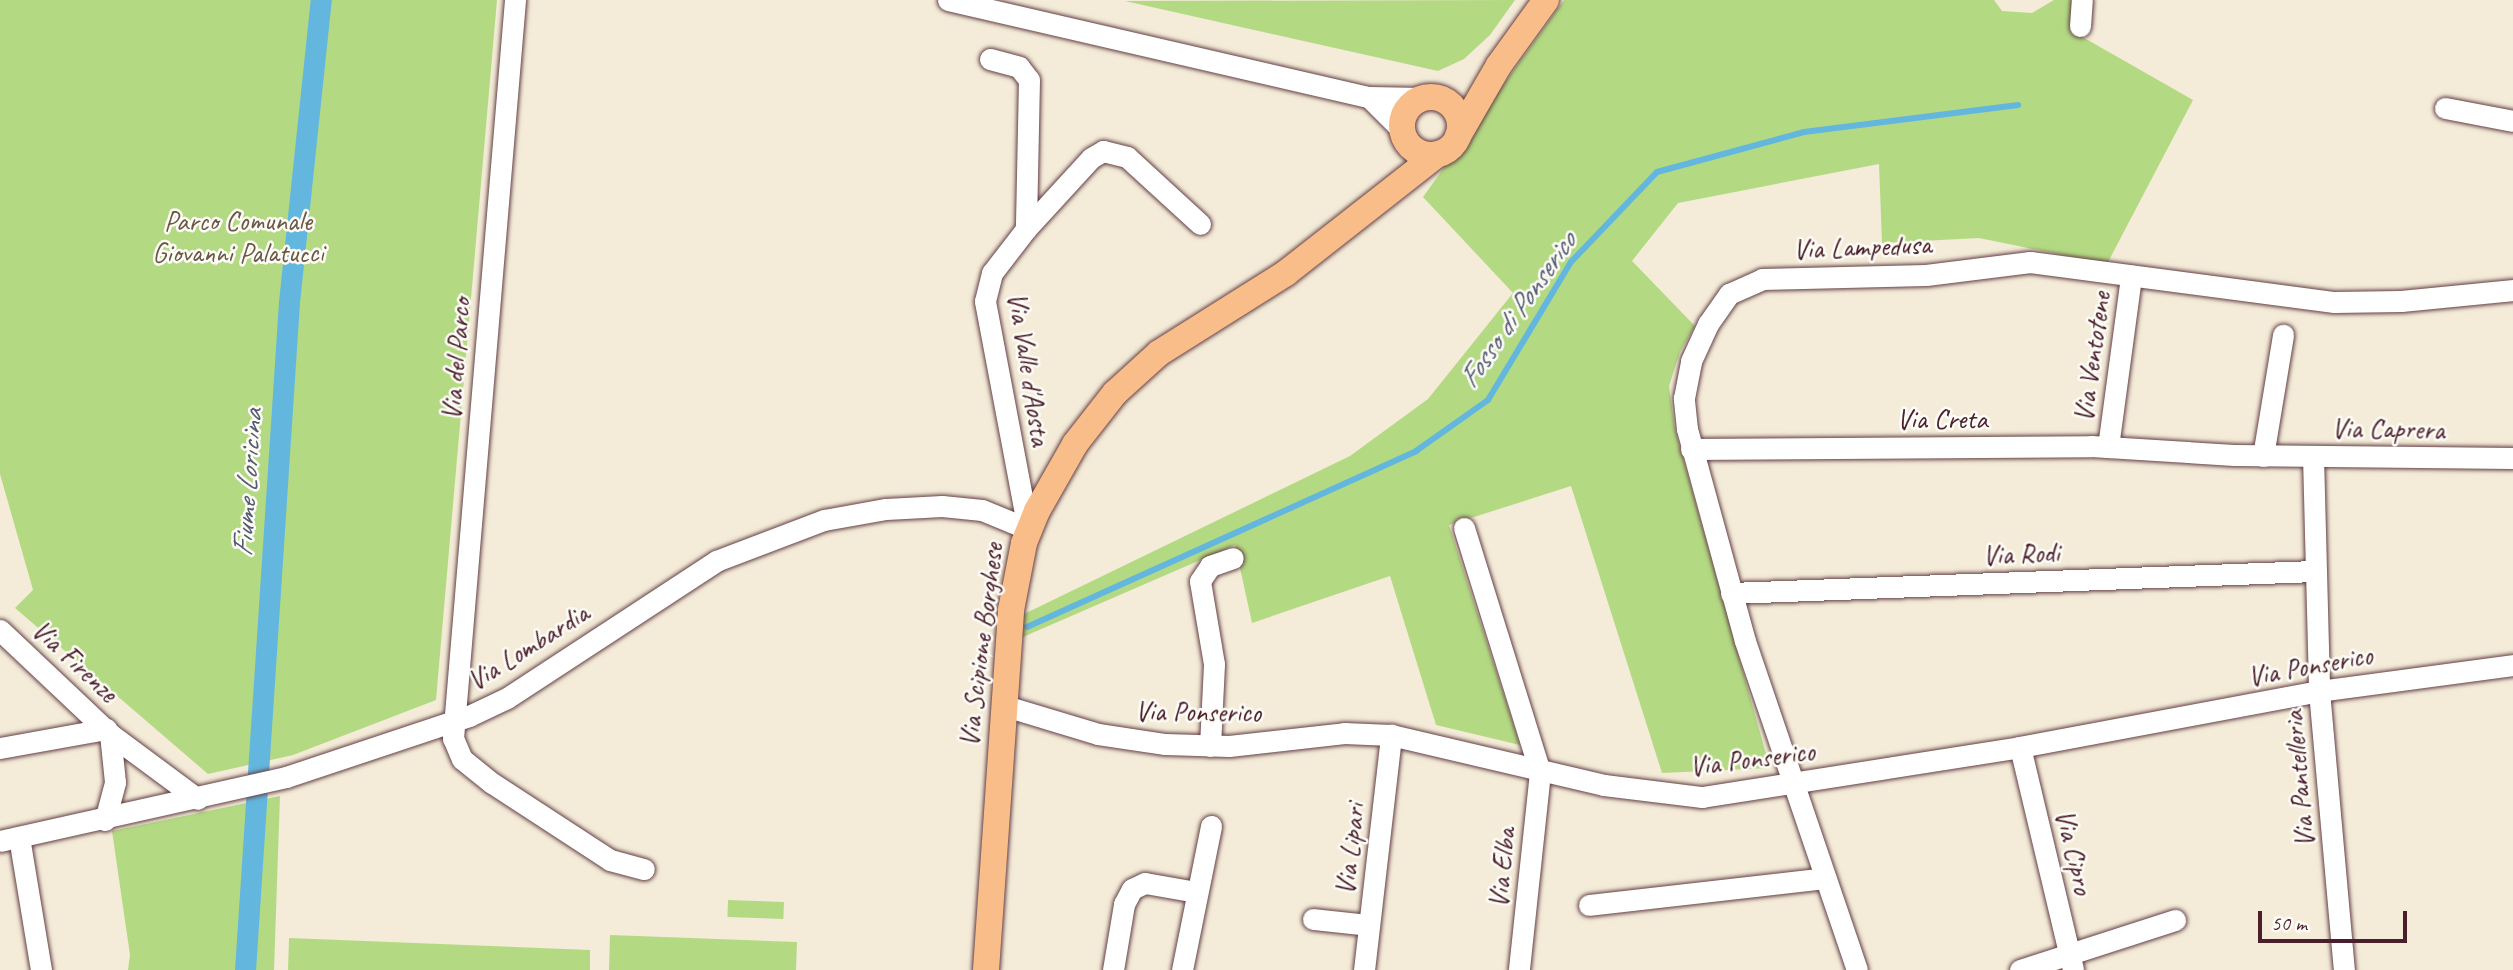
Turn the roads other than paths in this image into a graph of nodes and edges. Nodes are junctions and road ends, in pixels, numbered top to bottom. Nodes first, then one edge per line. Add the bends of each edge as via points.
1 (515, 0) edge
2 (948, 0) edge
3 (1546, 0) edge
4 (2082, 0) edge
5 (2080, 26) dead end
6 (990, 59) dead end
7 (1499, 65) junction
8 (1370, 97) junction
9 (1431, 98) junction
10 (2445, 108) dead end
11 (2513, 121) edge
12 (1458, 136) junction
13 (1406, 138) junction
14 (1438, 154) junction
15 (1383, 195) junction
16 (1200, 224) dead end
17 (1026, 229) junction
18 (2131, 276) junction
19 (2513, 290) edge
20 (2283, 335) dead end
21 (2108, 447) junction
22 (1691, 449) junction
23 (2194, 454) joint
24 (2263, 456) junction
25 (2314, 456) junction
26 (2513, 458) edge
27 (1464, 528) dead end
28 (1028, 529) junction
29 (1233, 558) dead end
30 (2313, 572) junction
31 (1731, 593) junction
32 (3, 635) edge
33 (2513, 665) edge
34 (2319, 691) junction
35 (1002, 705) junction
36 (453, 722) junction
37 (108, 731) junction
38 (1391, 735) junction
39 (1210, 746) junction
40 (2020, 747) junction
41 (0, 748) edge
42 (1540, 772) junction
43 (1792, 784) junction
44 (198, 799) junction
45 (106, 820) junction
46 (1211, 826) dead end
47 (10, 839) edge
48 (644, 869) dead end
49 (1825, 878) junction
50 (1196, 892) junction
51 (1589, 905) dead end
52 (1313, 919) dead end
53 (2175, 920) dead end
54 (1370, 925) junction
55 (2071, 962) edge
56 (41, 970) edge
57 (986, 970) edge
58 (1113, 970) edge
59 (1182, 970) edge
60 (1364, 970) edge
61 (1519, 970) edge
62 (1857, 970) edge
63 (2020, 970) edge
64 (2344, 970) edge

1 - 36 street, Via del Parco
2 - 8 street
3 - 7 main road
4 - 5 street
6 - 17 street via 1019,66 1029,80
7 - 9 main road
7 - 12 main road
8 - 9 street
8 - 13 street
9 - 12 main road via 1458,117
9 - 13 main road via 1404,114
10 - 11 street
12 - 14 main road
13 - 14 main road
13 - 15 main road, Via Scipione Borghese
14 - 15 main road, Via Scipione Borghese
15 - 28 main road, Via Scipione Borghese via 1286,273 1159,352 1115,393 1075,444
16 - 17 street, Via Valle d'Aosta via 1127,157 1108,150 1091,158
17 - 28 street, Via Valle d'Aosta via 992,273 985,301
18 - 19 street, Via Lampedusa via 2342,302
18 - 21 street, Via Ventotene
18 - 22 street, Via Lampedusa via 2030,262 1938,274 1770,278 1744,284 1719,306 1690,361 1684,398
20 - 24 street
21 - 22 street, Via Creta
21 - 23 street, Via Creta
22 - 31 street, Via Lampedusa
23 - 24 street, Via Caprera
24 - 25 street, Via Caprera
25 - 26 street, Via Caprera
25 - 30 street, Via Pantelleria
27 - 42 street
28 - 35 main road, Via Scipione Borghese via 1016,582
28 - 36 street, Via Lombardia via 982,510 932,505 853,514 796,529 695,573 507,698
29 - 39 street via 1210,566 1200,581 1214,671
30 - 31 street, Via Rodi
30 - 34 street, Via Pantelleria
31 - 43 street, Via Lampedusa
32 - 37 street, Via Firenze
33 - 34 street, Via Ponserico
34 - 40 street, Via Ponserico
34 - 64 street, Via Pantelleria
35 - 39 street, Via Ponserico via 1121,739
35 - 57 main road, Via Scipione Borghese
36 - 44 street, Via Lombardia via 286,777
36 - 48 street, Via del Parco via 455,747 470,767 610,860
37 - 41 street
37 - 44 street, Via Firenze
37 - 45 street, Via Firenze via 115,782
38 - 39 street, Via Ponserico via 1343,733
38 - 42 street, Via Ponserico
38 - 54 street, Via Lipari
40 - 43 street, Via Ponserico
40 - 55 street, Via Cipro
42 - 43 street, Via Ponserico via 1682,796
42 - 61 street, Via Elba
43 - 49 street, Via Lampedusa
44 - 45 street, Via Lombardia
45 - 47 street, Via Lombardia
46 - 50 street
47 - 56 street
49 - 51 street
49 - 62 street, Via Lampedusa
50 - 58 street via 1145,883 1132,889 1124,904
50 - 59 street
52 - 54 street
53 - 55 street
54 - 60 street, Via Lipari
55 - 63 street

